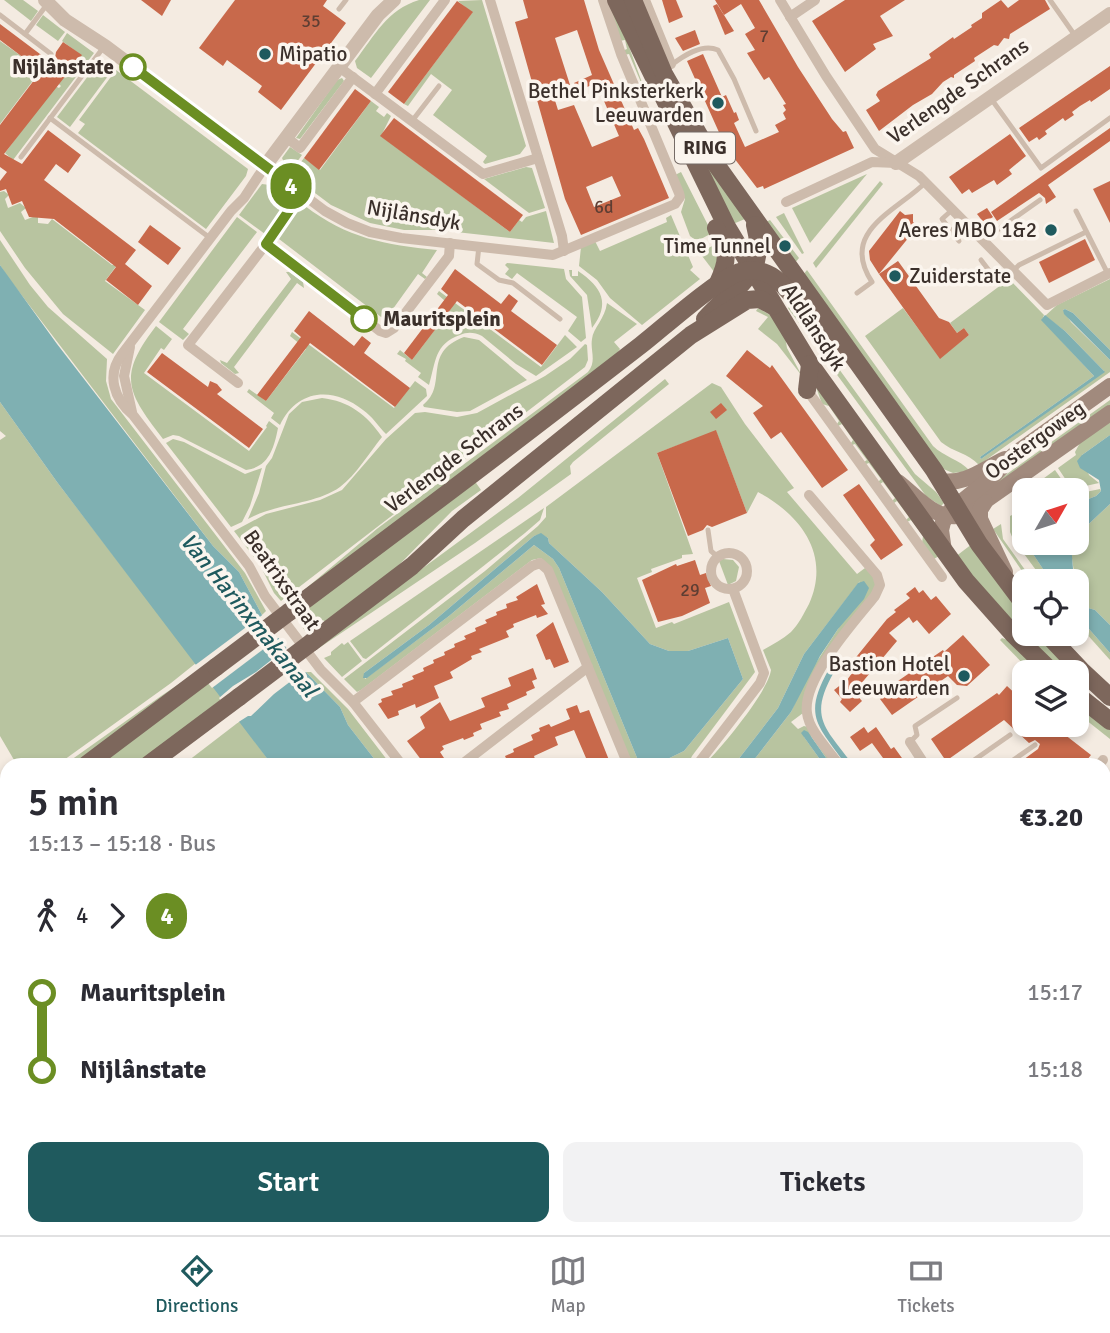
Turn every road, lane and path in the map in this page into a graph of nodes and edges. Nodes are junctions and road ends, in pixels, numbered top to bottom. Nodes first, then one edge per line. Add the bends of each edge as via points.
1 (345, 0) edge
2 (392, 0) edge
3 (445, 0) edge
4 (490, 0) edge
5 (603, 0) edge
6 (616, 0) edge
7 (633, 0) edge
8 (645, 0) edge
9 (779, 0) edge
10 (815, 0) edge
11 (1050, 0) edge
12 (47, 1) edge
13 (339, 9) dead end
14 (1110, 14) edge
15 (0, 15) edge
16 (790, 17) junction
17 (25, 34) junction
18 (1076, 37) junction
19 (105, 46) junction
20 (51, 54) dead end
21 (339, 67) junction
22 (668, 69) junction
23 (354, 77) junction
24 (439, 86) dead end
25 (375, 94) junction
26 (990, 97) junction
27 (50, 118) junction
28 (1110, 118) edge
29 (412, 121) junction
30 (756, 131) dead end
31 (286, 138) junction
32 (21, 157) dead end
33 (538, 158) junction
34 (896, 163) junction
35 (265, 166) junction
36 (925, 183) junction
37 (706, 184) junction
38 (301, 193) junction
39 (1040, 200) dead end
40 (786, 202) dead end
41 (952, 210) junction
42 (1076, 211) dead end
43 (752, 218) junction
44 (1086, 232) junction
45 (210, 239) junction
46 (959, 241) dead end
47 (982, 241) junction
48 (450, 243) junction
49 (266, 244) junction
50 (479, 247) junction
51 (564, 251) junction
52 (981, 260) dead end
53 (1012, 270) junction
54 (752, 271) junction
55 (1109, 274) edge
56 (718, 283) junction
57 (857, 293) dead end
58 (773, 306) junction
59 (560, 319) dead end
60 (691, 335) junction
61 (845, 347) junction
62 (810, 364) junction
63 (238, 383) dead end
64 (1110, 386) edge
65 (807, 390) joint
66 (1110, 413) edge
67 (1017, 453) junction
68 (887, 472) junction
69 (941, 481) junction
70 (809, 495) dead end
71 (985, 502) junction
72 (955, 512) junction
73 (708, 530) dead end
74 (990, 537) joint
75 (944, 552) junction
76 (718, 557) junction
77 (942, 577) joint
78 (966, 581) junction
79 (1012, 587) joint
80 (733, 589) junction
81 (1058, 646) edge
82 (1040, 660) edge
83 (588, 667) junction
84 (1110, 696) edge
85 (957, 698) dead end
86 (353, 702) junction
87 (1089, 704) edge
88 (1110, 721) edge
89 (1010, 735) dead end
90 (909, 742) joint
91 (1035, 745) dead end
92 (95, 758) edge
93 (158, 758) edge
94 (397, 758) edge
95 (470, 758) edge
96 (625, 758) edge
97 (702, 758) edge
98 (834, 758) edge
99 (920, 758) edge
100 (977, 758) edge
101 (1016, 758) edge

1 - 13 lane
2 - 21 street, Beatrixstraat
3 - 25 street
4 - 33 street
5 - 51 street via 680,198
6 - 37 main road, RING
7 - 22 main road, RING
8 - 22 street
9 - 16 street
10 - 16 street
11 - 18 lane
12 - 17 lane
12 - 19 street, Nijlânsdyk via 77,19
14 - 18 street, Verlengde Schrans
15 - 17 lane
16 - 34 street via 875,149
17 - 20 lane
18 - 26 street, Verlengde Schrans
19 - 27 lane
19 - 35 street, Nijlânsdyk
21 - 23 street
21 - 31 street, Beatrixstraat
22 - 30 lane via 700,49 718,50
22 - 43 main road, RING via 704,145
23 - 25 street
23 - 31 street via 300,148
24 - 29 lane
25 - 29 street
26 - 28 lane via 1041,168
26 - 34 street, Verlengde Schrans
27 - 32 lane
27 - 45 lane
29 - 33 street via 483,174
31 - 35 street, Beatrixstraat
33 - 51 street
34 - 36 street
34 - 40 street, Verlengde Schrans via 871,163
35 - 38 street, Nijlânsdyk
35 - 45 street, Beatrixstraat
36 - 41 street
36 - 57 lane via 887,212 864,239 861,263 872,282
37 - 54 main road, RING
37 - 56 main road via 716,229 726,249
38 - 48 street, Nijlânsdyk via 370,232
38 - 49 street
39 - 47 lane
41 - 46 lane via 942,219
41 - 47 street
42 - 44 lane
43 - 54 main road via 759,250
43 - 61 main road, Aldlânsdyk / RING
44 - 53 lane
44 - 55 lane
45 - 86 street, Beatrixstraat via 130,345 124,376 133,415 249,566 265,596 321,670
47 - 53 street
48 - 49 street via 449,257 386,333
48 - 50 street, Nijlânsdyk
49 - 63 street via 188,345
50 - 51 street, Nijlânsdyk via 553,255
50 - 59 lane via 477,264 499,280 513,283
52 - 53 lane via 996,281
53 - 55 street via 1047,304
54 - 56 main road, Verlengde Schrans via 740,271
54 - 58 main road, Aldlânsdyk / RING
54 - 60 main road
54 - 61 main road, Aldlânsdyk via 782,283
56 - 92 main road, Verlengde Schrans, bridge
58 - 60 main road via 760,299 747,300
58 - 62 main road, Aldlânsdyk / RING
60 - 93 main road, bridge via 463,519 412,566
61 - 69 main road, Aldlânsdyk / RING
62 - 65 main road
62 - 68 main road, Aldlânsdyk / RING
64 - 67 main road, Oostergoweg
65 - 77 street, Aldlânsdyk
66 - 71 main road, Oostergoweg
67 - 69 main road, Oostergoweg via 968,479
67 - 72 main road, Oostergoweg
68 - 72 main road, Aldlânsdyk via 930,509
68 - 75 main road, Aldlânsdyk / RING
69 - 72 main road, Aldlânsdyk / RING
70 - 98 street via 877,575 880,585 811,687 810,723
71 - 72 main road, Oostergoweg
71 - 74 main road, Oostergoweg via 979,519
72 - 75 main road via 943,522
72 - 79 main road, Aldlânsdyk / RING
73 - 76 lane via 711,551
74 - 79 main road, Aldlânsdyk
75 - 78 main road, Aldlânsdyk / RING
76 - 80 street via 712,567 713,579 721,588
76 - 80 street via 734,554 746,565 743,582
77 - 78 main road
78 - 82 main road, Aldlânsdyk / RING
80 - 97 street via 764,673
81 - 84 main road
83 - 86 street via 548,570 536,564
83 - 95 street
83 - 96 street
85 - 90 lane via 915,726 916,735
86 - 94 street, Beatrixstraat
87 - 88 main road
89 - 100 lane
90 - 99 street
91 - 101 lane

